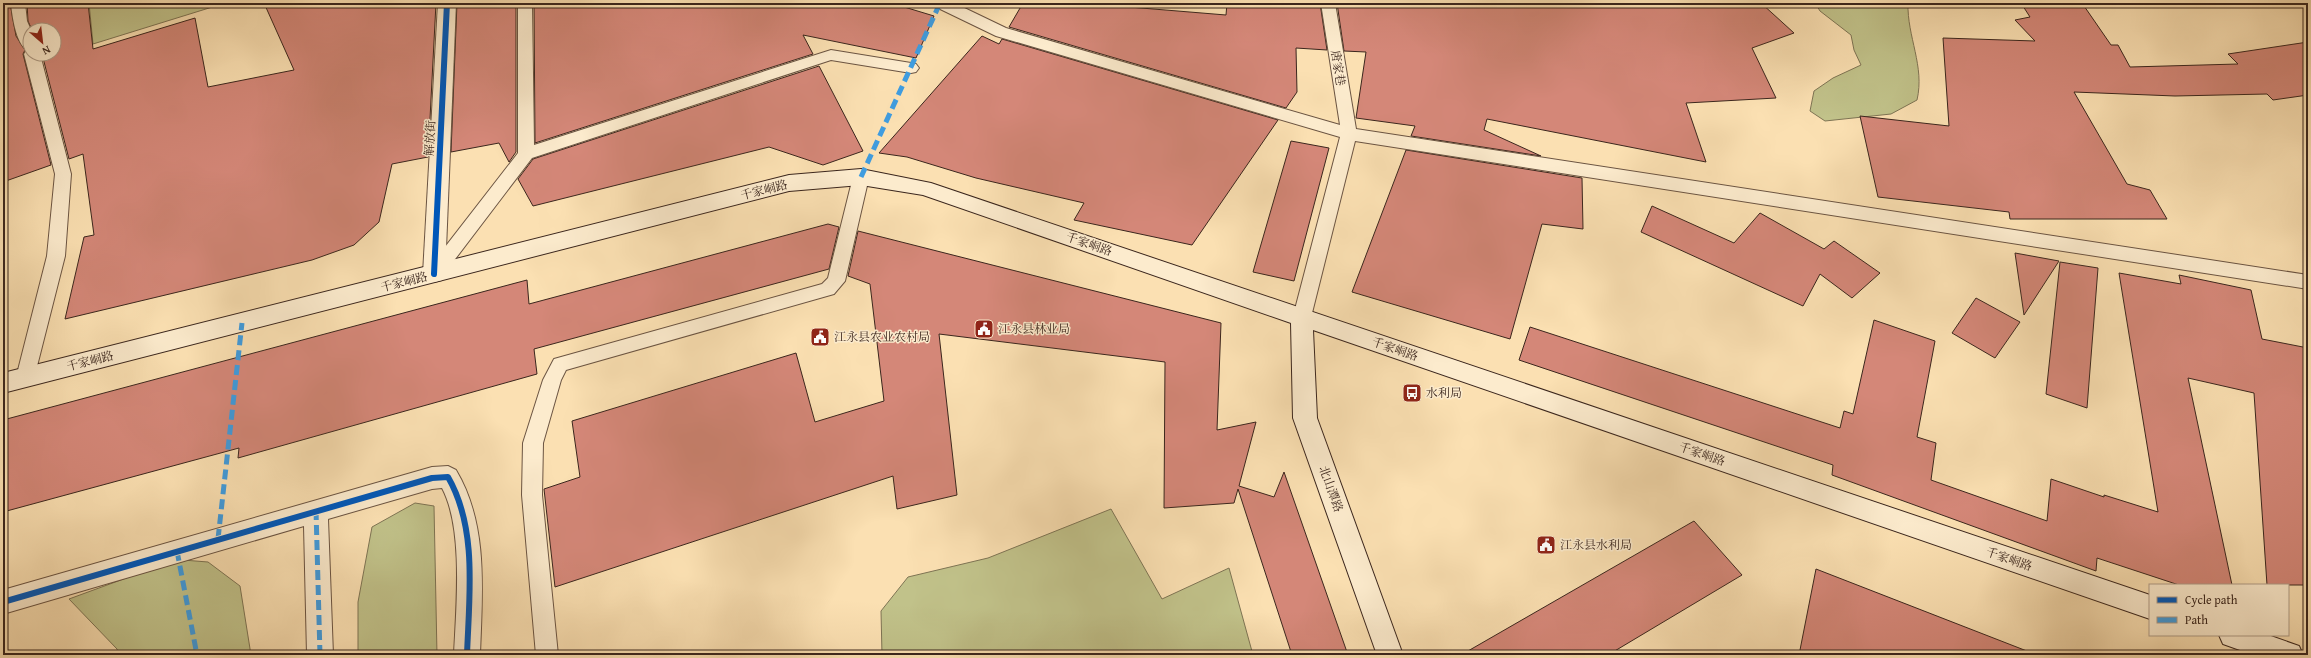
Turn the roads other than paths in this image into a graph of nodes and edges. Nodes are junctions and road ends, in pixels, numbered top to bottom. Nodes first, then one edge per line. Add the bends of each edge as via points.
1 (18, 3) edge
2 (447, 3) edge
3 (525, 3) edge
4 (941, 3) edge
5 (1328, 3) edge
6 (22, 26) edge
7 (34, 62) edge
8 (911, 68) dead end
9 (1349, 134) junction
10 (526, 154) junction
11 (861, 177) junction
12 (434, 274) junction
13 (2308, 282) edge
14 (1302, 317) junction
15 (25, 378) junction
16 (3, 383) edge
17 (316, 510) junction
18 (3, 602) edge
19 (2149, 607) edge
20 (2235, 636) edge
21 (320, 655) edge
22 (467, 655) edge
23 (547, 655) edge
24 (1390, 655) edge
25 (2290, 655) edge

1 - 6 lane
2 - 12 main road, 解放街
3 - 10 lane
4 - 9 lane via 1001,32
5 - 9 lane, 唐家巷
7 - 15 lane via 63,174 56,256
8 - 10 lane via 831,55
9 - 13 lane
9 - 14 lane
10 - 12 lane
11 - 12 main road, 千家峒路 via 789,183
11 - 14 main road, 千家峒路 via 924,188
11 - 23 lane via 836,281 828,289 560,364 552,380 533,443 532,495
12 - 15 main road, 千家峒路
14 - 19 main road, 千家峒路
14 - 24 main road, 北山潭路 via 1305,418
15 - 16 main road, 千家峒路
17 - 18 main road
17 - 21 main road
17 - 22 main road via 432,478 448,477 456,487 469,548
20 - 25 main road

